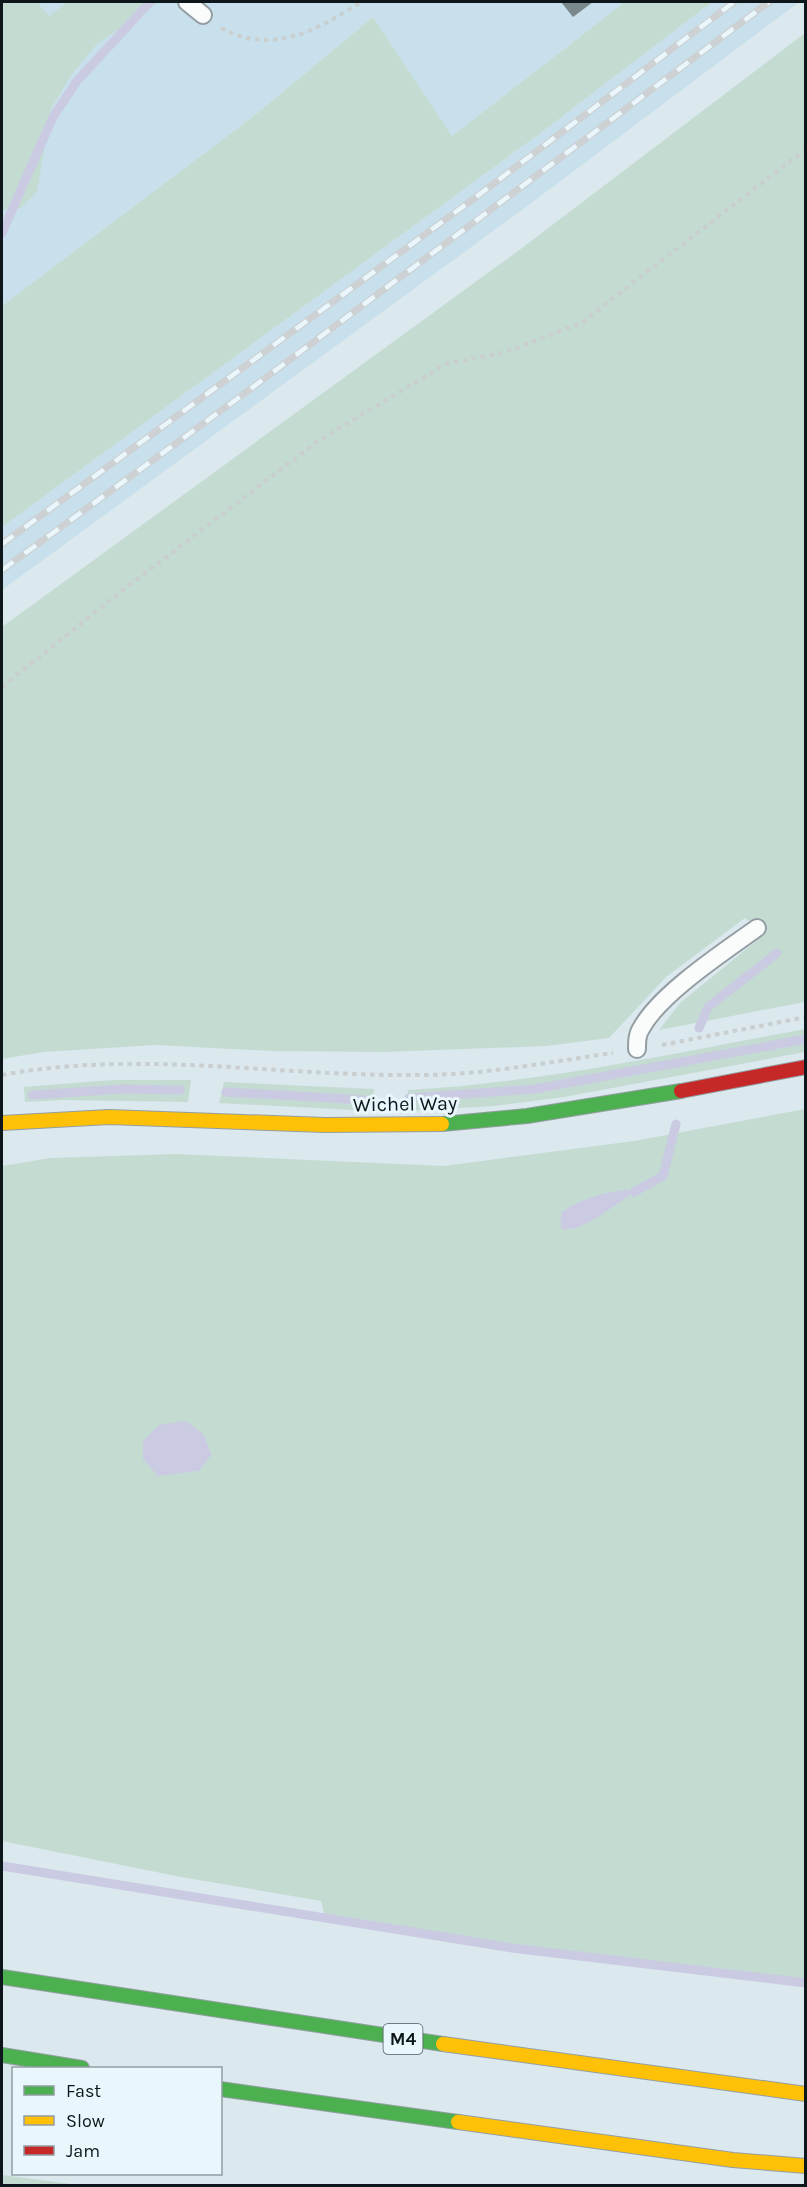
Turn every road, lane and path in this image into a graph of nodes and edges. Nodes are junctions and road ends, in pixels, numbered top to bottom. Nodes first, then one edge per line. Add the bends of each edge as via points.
1 (187, 2) edge
2 (361, 2) edge
3 (203, 15) joint
4 (806, 149) edge
5 (2, 687) edge
6 (757, 928) dead end
7 (806, 1017) edge
8 (637, 1049) junction
9 (806, 1067) edge
10 (2, 1075) edge
11 (2, 1123) edge
12 (2, 1977) edge
13 (2, 2055) edge
14 (75, 2067) edge
15 (222, 2089) edge
16 (806, 2094) edge
17 (806, 2166) edge

1 - 3 lane
2 - 3 path via 307,33 283,39 254,39 224,30
4 - 5 path via 581,323 506,352 446,364 318,441
6 - 8 lane via 684,983 654,1012 638,1035
7 - 8 path
8 - 10 path via 477,1072 419,1075 135,1062 35,1068
9 - 11 main road, Wichel Way via 540,1114 433,1125 97,1115
12 - 16 main road, M4 via 193,2008
13 - 14 main road
15 - 17 main road via 733,2160

